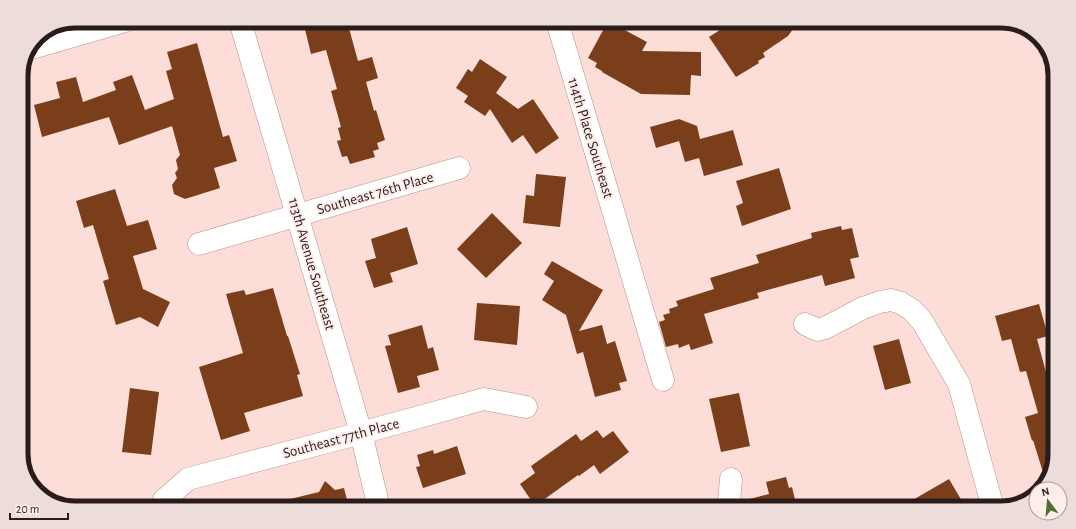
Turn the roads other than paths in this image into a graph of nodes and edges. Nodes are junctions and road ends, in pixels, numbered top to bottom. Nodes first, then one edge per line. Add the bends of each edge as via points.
1 (101, 28) edge
2 (242, 28) edge
3 (558, 28) edge
4 (38, 46) edge
5 (459, 168) dead end
6 (298, 216) junction
7 (199, 244) dead end
8 (805, 324) dead end
9 (663, 380) dead end
10 (526, 407) dead end
11 (362, 433) junction
12 (731, 479) dead end
13 (164, 500) dead end
14 (377, 501) edge
15 (729, 501) edge
16 (990, 501) edge

1 - 4 street
2 - 6 street, 113th Avenue Southeast
3 - 9 street, 114th Place Southeast
5 - 6 street, Southeast 76th Place
6 - 7 street, Southeast 76th Place
6 - 11 street, 113th Avenue Southeast
8 - 16 street via 818,330 863,308 891,300 912,310 922,320 959,384
10 - 11 street, Southeast 77th Place via 484,399
11 - 13 street, Southeast 77th Place via 188,478
11 - 14 street, 113th Avenue Southeast
12 - 15 street

